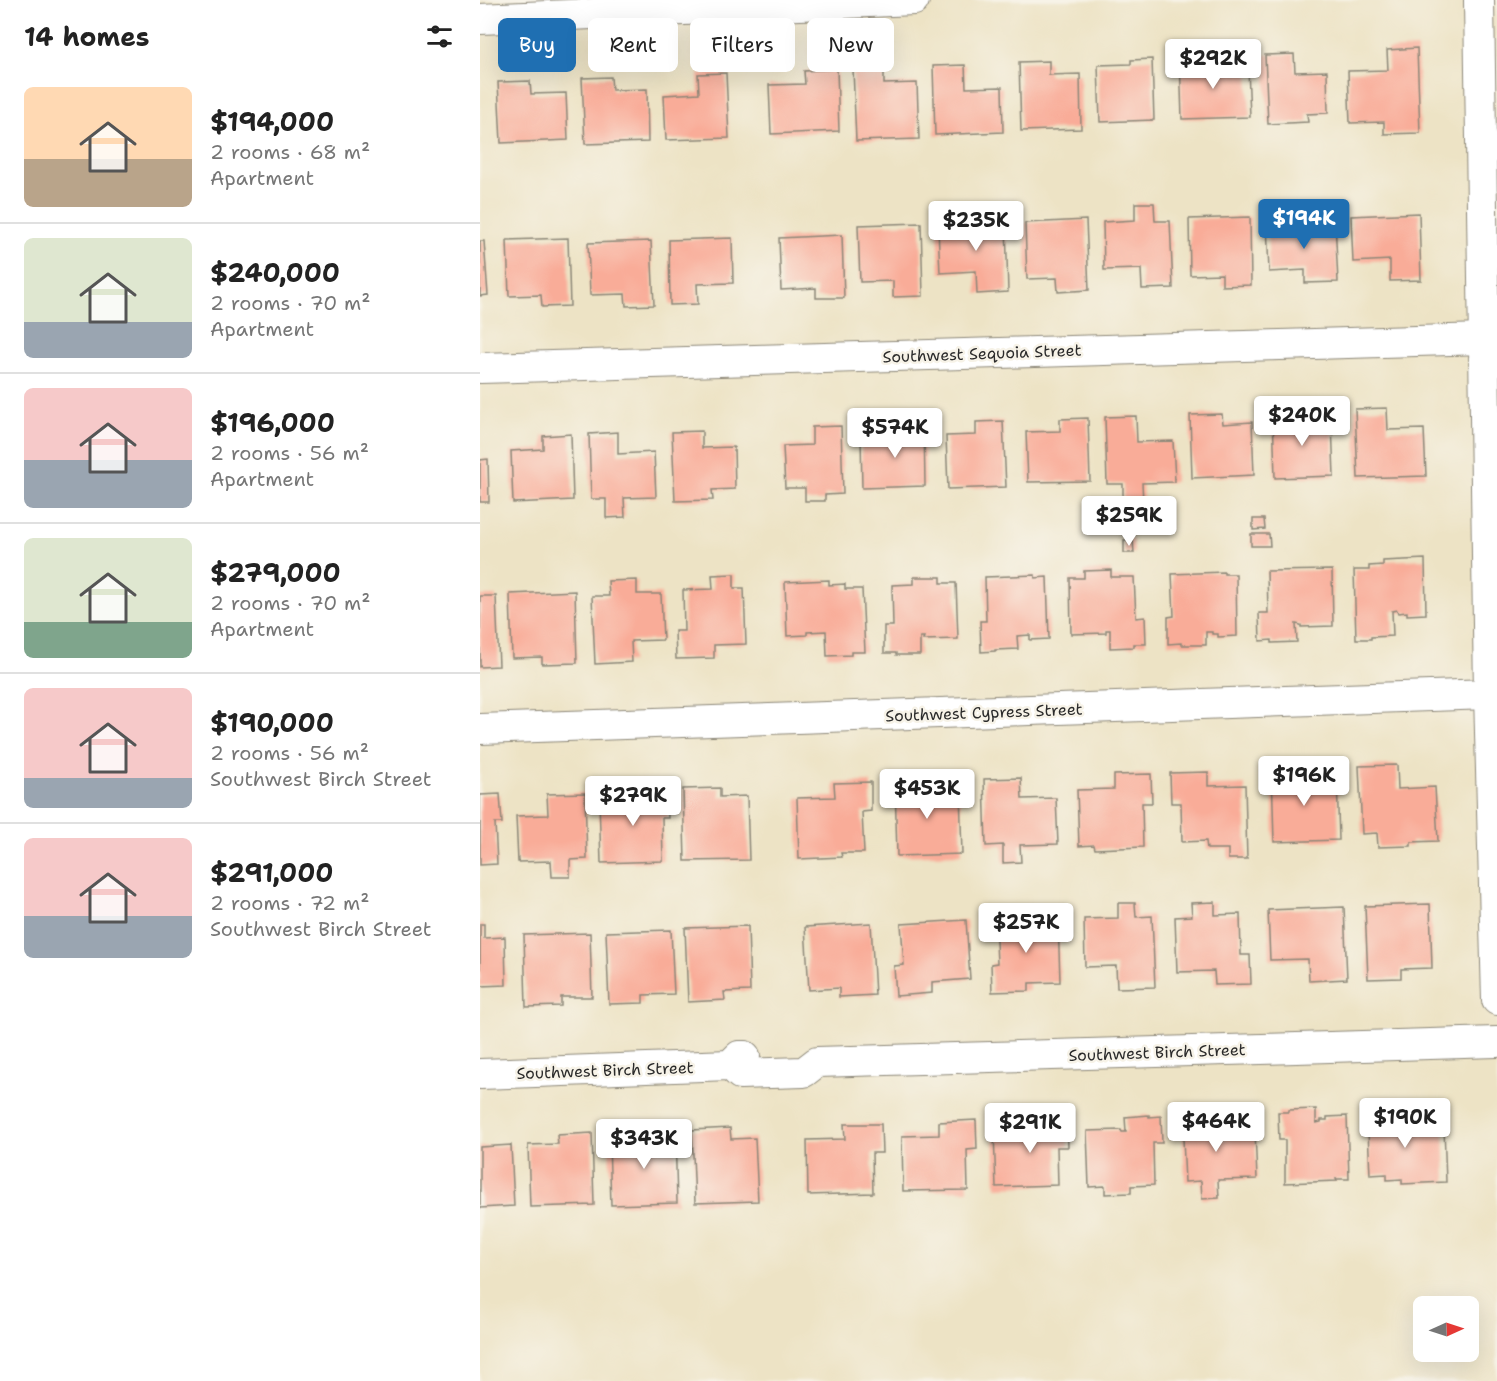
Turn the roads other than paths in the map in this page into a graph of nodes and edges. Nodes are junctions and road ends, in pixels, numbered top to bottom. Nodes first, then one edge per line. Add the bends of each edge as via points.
1 (914, 0) edge
2 (1479, 0) edge
3 (480, 19) edge
4 (1484, 339) junction
5 (480, 368) edge
6 (1489, 694) junction
7 (480, 729) edge
8 (1497, 1000) edge
9 (1497, 1042) edge
10 (480, 1074) edge

1 - 3 street
2 - 4 street
4 - 5 street, Southwest Sequoia Street
4 - 6 street
6 - 7 street, Southwest Cypress Street
6 - 8 street
9 - 10 street, Southwest Birch Street via 817,1062 804,1072 783,1073 740,1074 730,1065

